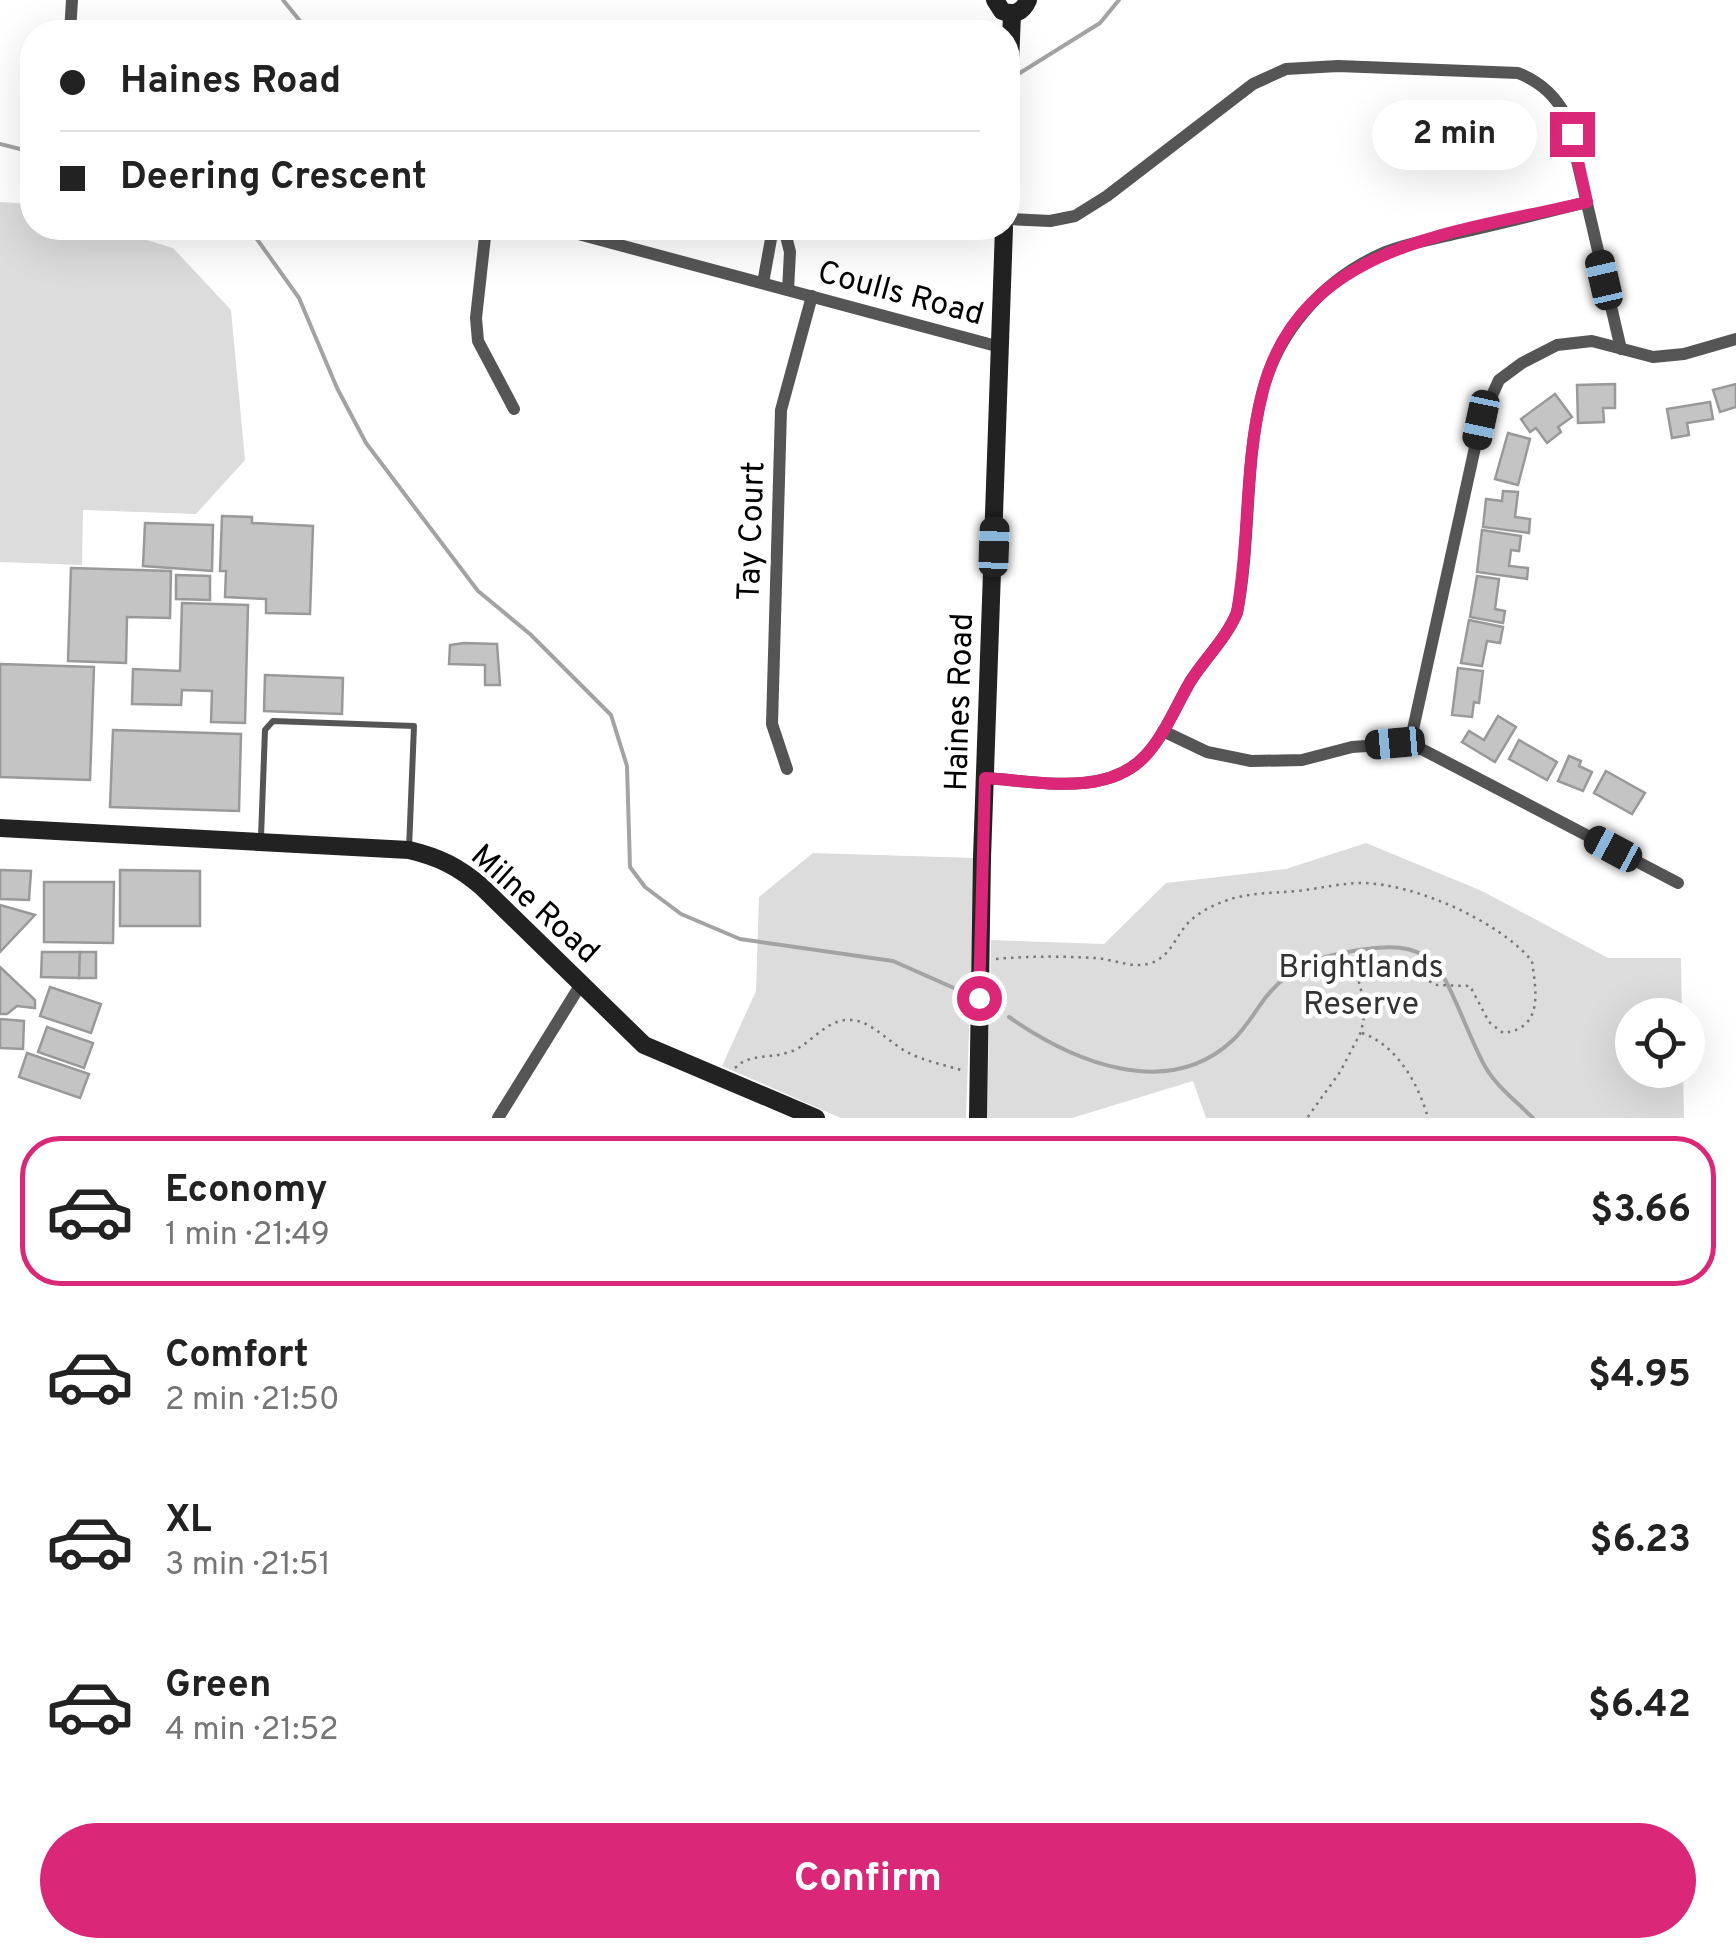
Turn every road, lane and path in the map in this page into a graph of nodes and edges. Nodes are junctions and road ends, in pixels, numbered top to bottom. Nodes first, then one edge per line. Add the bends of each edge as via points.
1 (995, 0) edge
2 (1028, 0) edge
3 (1012, 14) junction
4 (1012, 20) edge
5 (1587, 202) junction
6 (1020, 220) edge
7 (485, 240) edge
8 (601, 240) edge
9 (771, 240) edge
10 (787, 240) edge
11 (1004, 240) edge
12 (763, 283) junction
13 (788, 290) junction
14 (812, 296) junction
15 (1736, 339) edge
16 (1000, 347) junction
17 (1621, 349) junction
18 (514, 409) dead end
19 (1163, 731) junction
20 (1410, 743) junction
21 (787, 769) dead end
22 (985, 778) junction
23 (0, 828) edge
24 (261, 842) junction
25 (409, 850) junction
26 (1678, 883) dead end
27 (980, 960) junction
28 (581, 984) junction
29 (1361, 1032) junction
30 (977, 1074) junction
31 (725, 1081) junction
32 (498, 1118) edge
33 (816, 1118) edge
34 (978, 1118) edge
35 (1307, 1118) edge
36 (1428, 1118) edge

1 - 3 main road
2 - 3 main road
3 - 4 main road
5 - 6 street via 1567,118 1536,80 1498,71 1306,66 1252,84 1075,216
5 - 17 street
5 - 19 street via 1381,254 1338,279 1302,314 1274,356 1262,394 1237,612
7 - 18 street via 478,341
8 - 12 street, Coulls Road
9 - 12 street
10 - 13 street, Coulls Road
11 - 16 main road, Haines Road
12 - 13 street, Coulls Road
13 - 14 street, Coulls Road
14 - 16 street, Coulls Road
14 - 21 street, Tay Court via 781,410 772,724
15 - 17 street via 1653,357
16 - 22 main road, Haines Road
17 - 20 street via 1592,341 1558,346 1499,380 1481,420
19 - 20 street via 1206,752 1250,761
19 - 22 street via 1138,763 1100,781
20 - 26 street
22 - 27 main road, Haines Road
23 - 24 main road, Milne Road
24 - 25 main road, Milne Road
24 - 25 lane via 266,730 273,722 414,726
25 - 28 main road, Milne Road via 459,867
27 - 29 path via 1056,956 1147,964 1162,957 1188,922 1233,897 1368,883 1434,898 1501,934 1532,962 1531,1018 1503,1033 1470,986 1437,985 1388,961 1370,962 1359,983 1366,1008
27 - 30 main road, Haines Road
28 - 31 main road, Milne Road via 644,1046
28 - 32 street
29 - 35 path
29 - 36 path via 1391,1051
30 - 31 path via 909,1054 862,1022 846,1020 785,1054 742,1062
30 - 34 main road, Haines Road
31 - 33 main road, Milne Road

